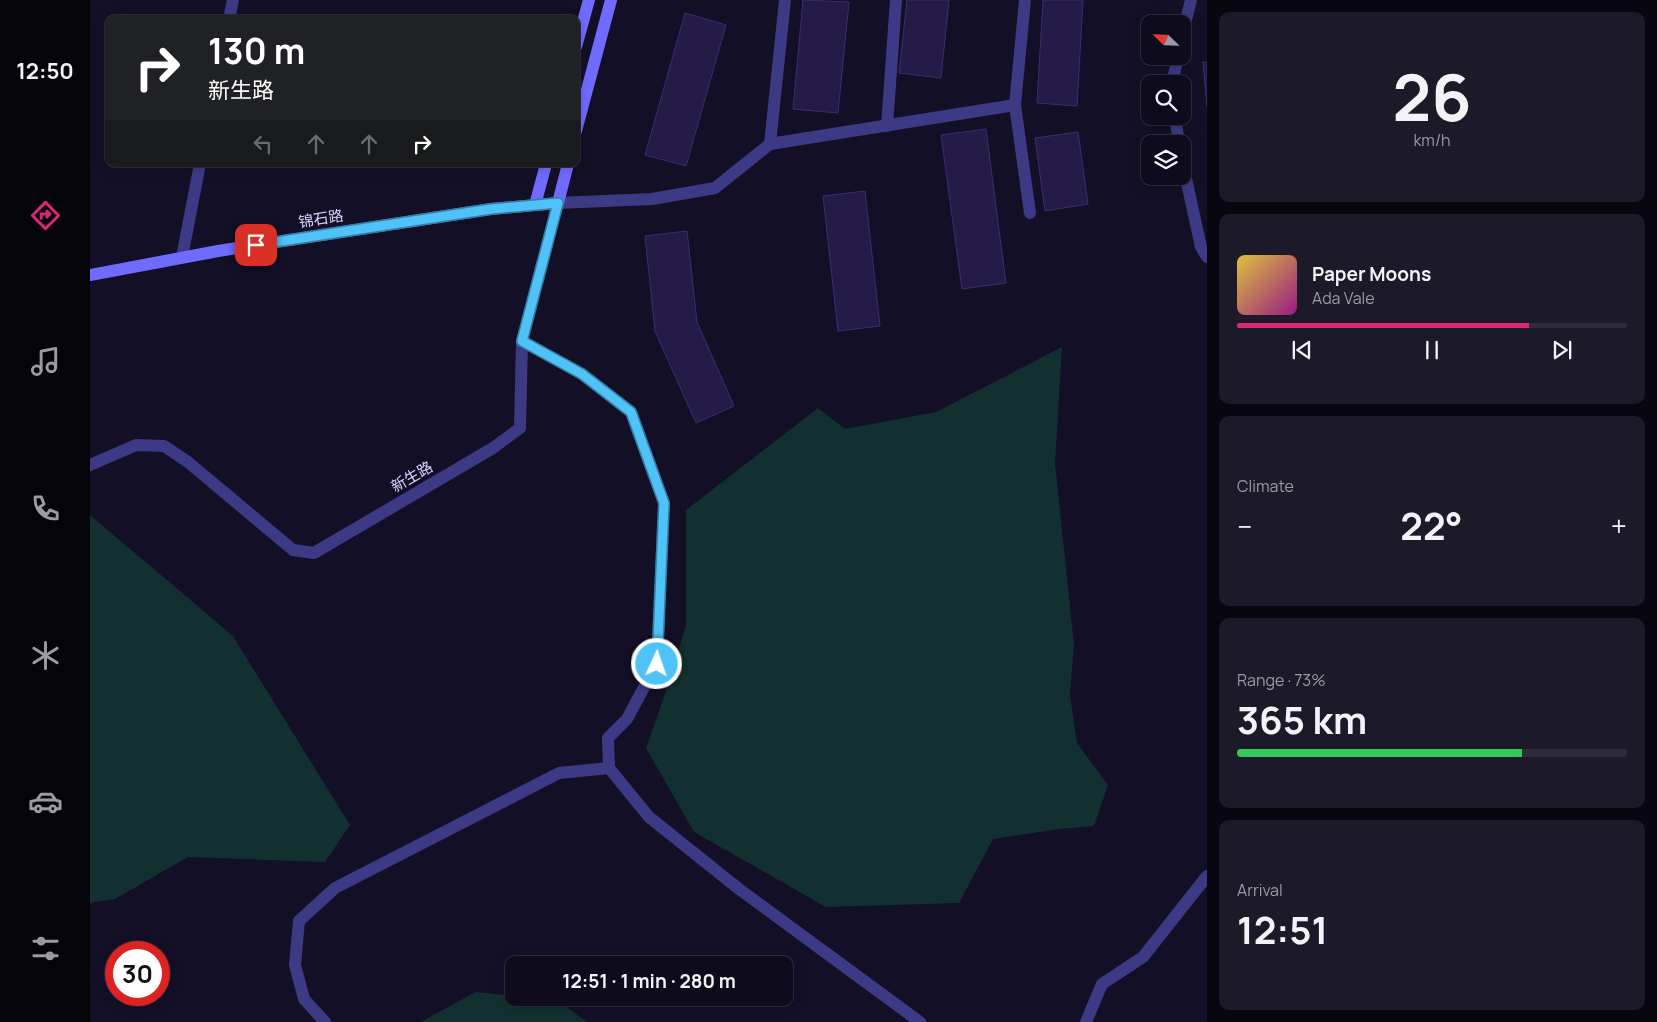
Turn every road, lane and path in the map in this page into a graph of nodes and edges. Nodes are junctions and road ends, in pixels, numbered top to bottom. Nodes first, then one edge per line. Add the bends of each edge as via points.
1 (233, 0) edge
2 (589, 0) edge
3 (610, 0) edge
4 (785, 0) edge
5 (896, 0) edge
6 (1025, 0) edge
7 (1191, 0) edge
8 (230, 15) edge
9 (1187, 15) edge
10 (580, 33) edge
11 (1015, 105) junction
12 (580, 116) edge
13 (887, 126) junction
14 (770, 144) junction
15 (199, 167) edge
16 (545, 167) edge
17 (567, 167) edge
18 (1187, 185) edge
19 (558, 203) junction
20 (535, 205) junction
21 (1030, 213) dead end
22 (182, 257) junction
23 (1207, 257) edge
24 (90, 275) edge
25 (522, 341) junction
26 (90, 465) edge
27 (609, 768) junction
28 (1207, 876) edge
29 (325, 1022) edge
30 (920, 1022) edge
31 (1086, 1022) edge

1 - 8 street
2 - 10 street
3 - 12 street
4 - 14 street
5 - 13 street
6 - 11 street
7 - 9 street
11 - 13 street
11 - 21 street
13 - 14 street
14 - 19 street via 715,188 652,199
15 - 22 street
16 - 20 street
17 - 19 street, 新生路
18 - 23 street via 1201,247
19 - 20 street, 锦石路
19 - 25 street, 新生路
20 - 22 street, 锦石路
22 - 24 street, 锦石路
25 - 26 street, 新生路 via 520,428 493,448 314,553 293,550 188,462 164,446 136,445
25 - 27 street via 582,374 631,412 664,503 657,664 627,718 608,738
27 - 29 street via 559,773 335,888 299,921 295,966 304,999
27 - 30 street via 649,816 739,889
28 - 31 street via 1143,958 1102,984

